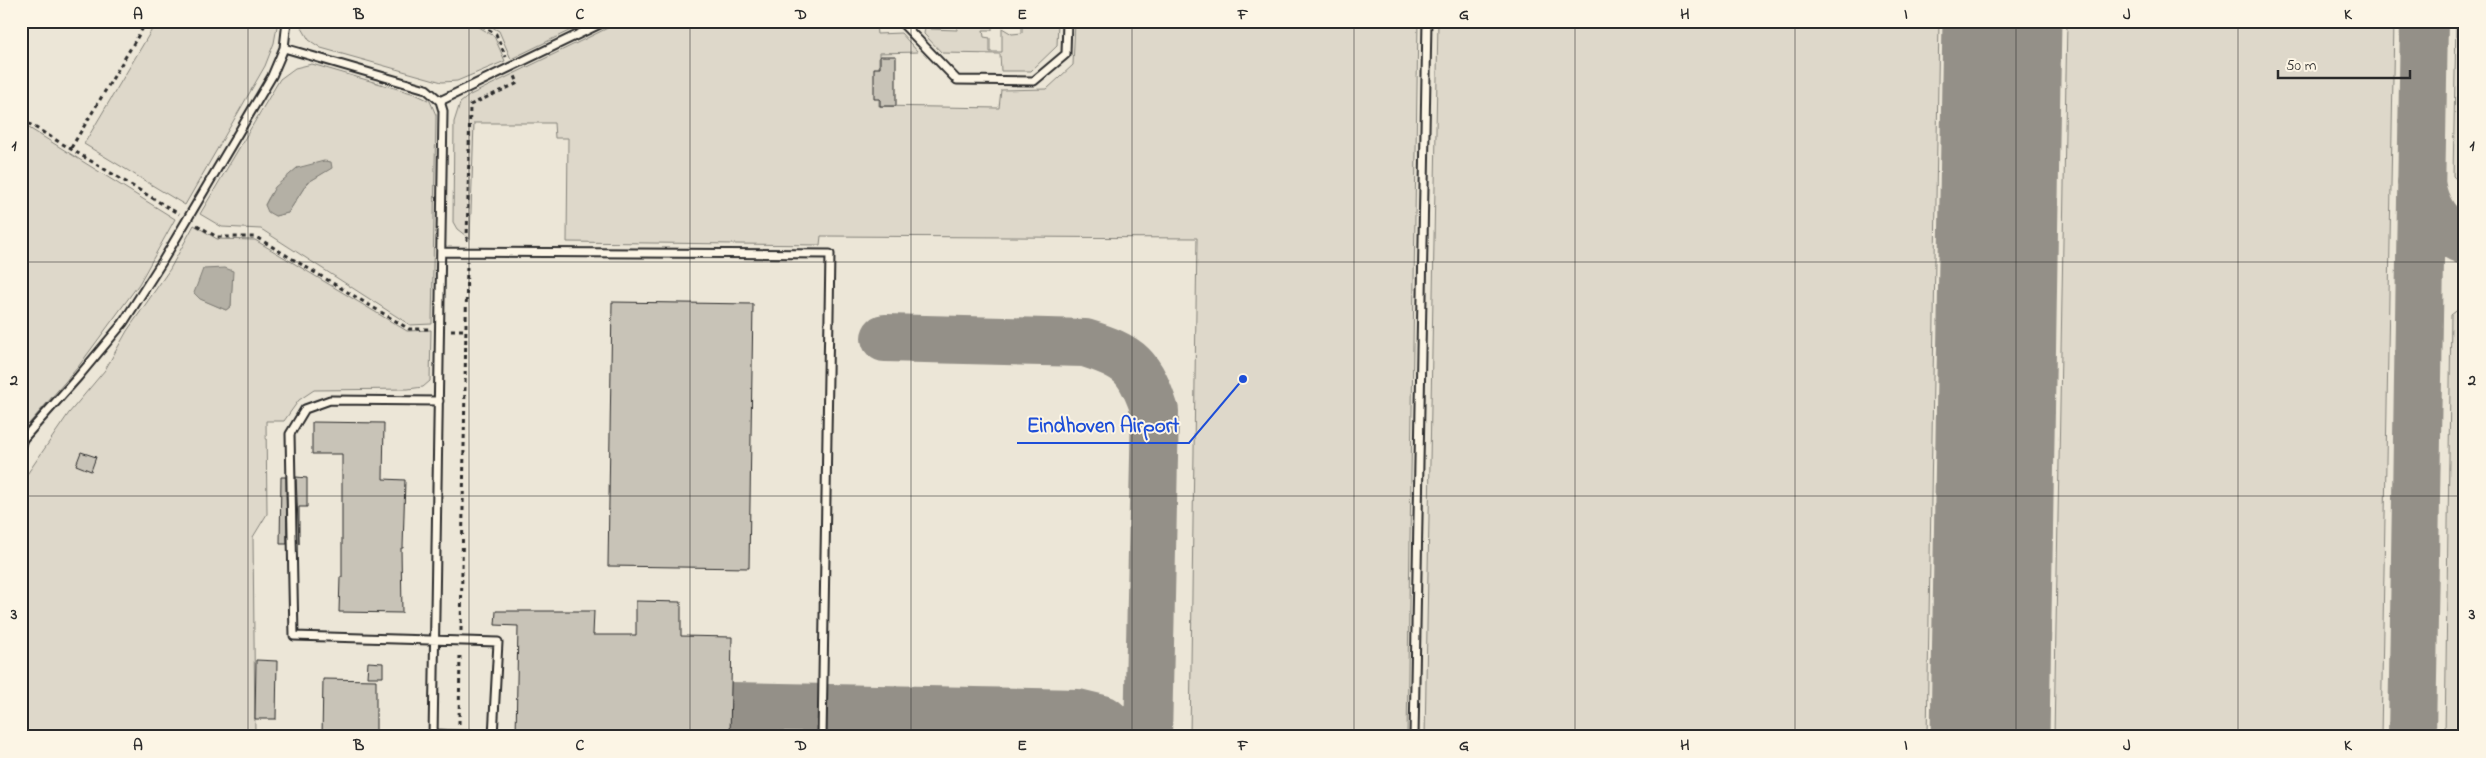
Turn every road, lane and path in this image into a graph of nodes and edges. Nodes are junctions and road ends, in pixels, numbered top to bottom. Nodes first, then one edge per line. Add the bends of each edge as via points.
1 (147, 21) edge
2 (287, 21) edge
3 (475, 21) edge
4 (606, 21) edge
5 (900, 21) edge
6 (1067, 21) edge
7 (1427, 21) edge
8 (598, 23) edge
9 (284, 48) junction
10 (511, 67) junction
11 (440, 100) junction
12 (21, 119) edge
13 (71, 148) junction
14 (187, 218) junction
15 (441, 252) junction
16 (467, 252) junction
17 (440, 329) junction
18 (466, 330) junction
19 (439, 401) junction
20 (21, 445) edge
21 (435, 639) junction
22 (460, 640) junction
23 (433, 735) edge
24 (459, 735) junction
25 (822, 737) edge
26 (1414, 737) edge

1 - 13 path
2 - 9 lane
3 - 10 path via 496,34
4 - 8 lane
5 - 6 lane via 957,80 1034,81 1066,54
7 - 26 lane
8 - 10 lane
9 - 11 lane via 426,89
9 - 14 lane via 272,76
10 - 11 lane
10 - 16 path via 518,83 470,105
11 - 15 lane via 444,111
12 - 13 path
13 - 14 path
14 - 17 path via 217,237 256,238 409,329
14 - 20 lane via 123,323
15 - 16 lane
15 - 17 lane
16 - 18 path
16 - 25 lane via 830,254
17 - 18 path
17 - 19 lane
18 - 22 path
19 - 21 lane
19 - 21 lane via 330,400 305,410 290,434 294,636
21 - 22 lane
21 - 23 lane
22 - 24 path
22 - 24 lane via 498,642 493,736
23 - 24 lane

